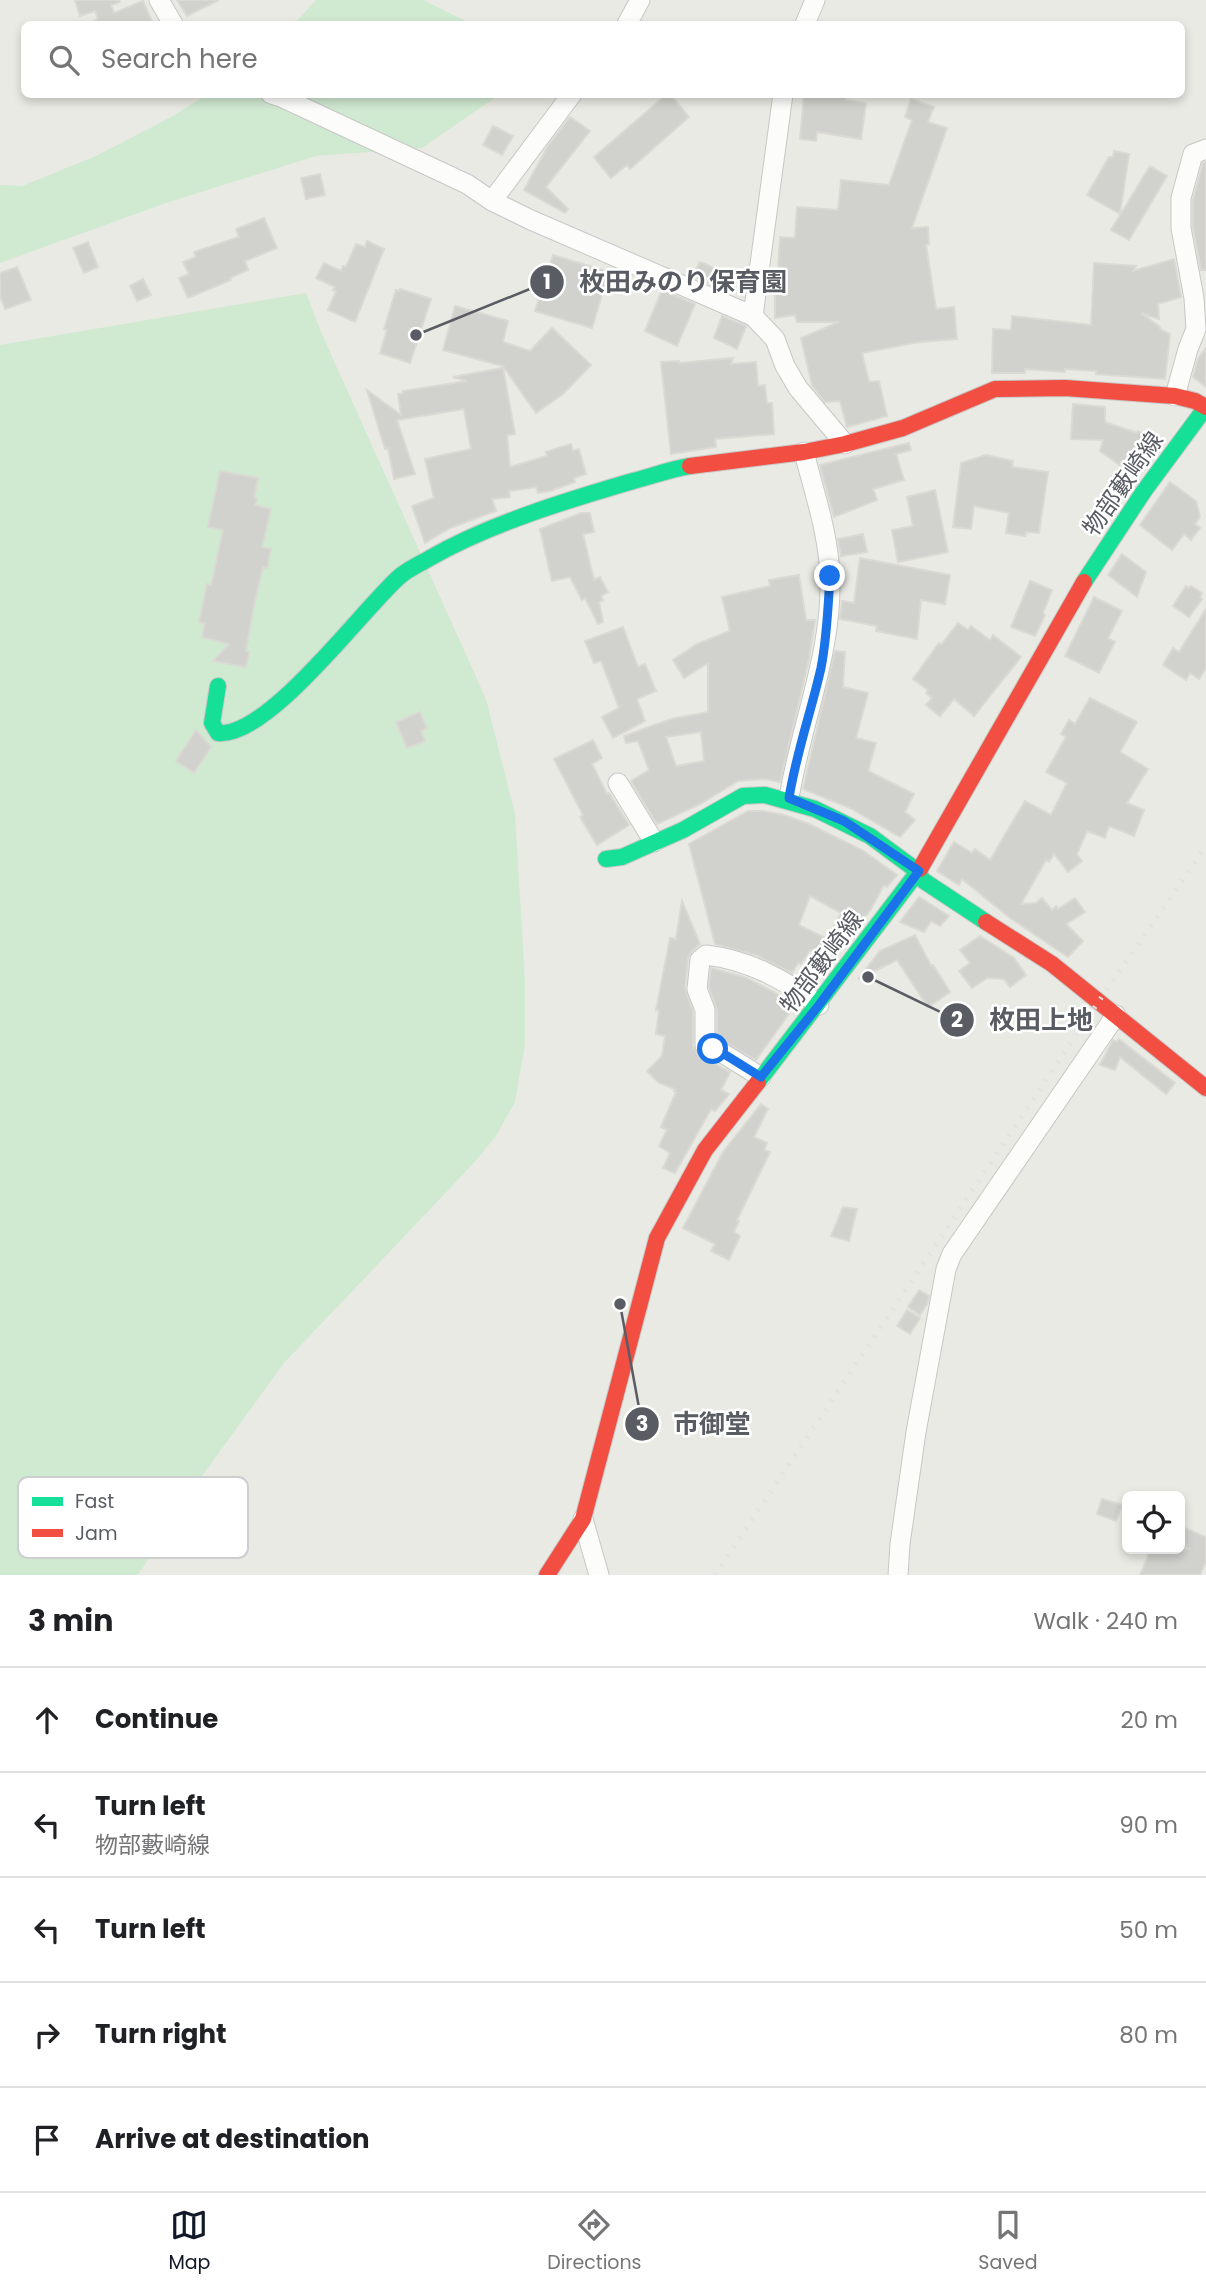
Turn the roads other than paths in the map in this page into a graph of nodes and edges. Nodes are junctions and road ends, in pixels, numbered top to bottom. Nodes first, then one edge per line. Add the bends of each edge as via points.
1 (159, 0) edge
2 (640, 0) edge
3 (815, 0) edge
4 (171, 21) edge
5 (629, 21) edge
6 (806, 21) edge
7 (283, 98) edge
8 (569, 98) edge
9 (782, 98) edge
10 (1206, 149) edge
11 (492, 201) junction
12 (753, 316) junction
13 (1175, 396) junction
14 (1206, 407) edge
15 (845, 444) junction
16 (804, 452) junction
17 (218, 685) dead end
18 (618, 783) dead end
19 (789, 798) junction
20 (654, 842) junction
21 (606, 859) dead end
22 (919, 871) junction
23 (819, 1005) junction
24 (1116, 1015) junction
25 (761, 1077) junction
26 (1206, 1088) edge
27 (583, 1519) junction
28 (547, 1575) edge
29 (599, 1575) edge
30 (898, 1575) edge

1 - 4 street
2 - 5 street
3 - 6 street
7 - 11 street via 467,184
8 - 11 street
9 - 12 street
10 - 13 street via 1193,154 1181,198 1196,329
11 - 12 street
12 - 15 street via 775,339 798,388
13 - 14 street
13 - 15 street via 1065,388 995,390 903,428
14 - 22 street, 物部藪崎線 via 1086,579
15 - 16 street
16 - 17 street via 684,467 579,497 456,543 401,575 316,669 258,719 228,734 218,733 212,723
16 - 19 street via 830,576 821,666
18 - 20 street
19 - 20 street via 744,795
19 - 22 street via 844,821
20 - 21 street
22 - 23 street, 物部藪崎線
22 - 24 street via 924,881 1052,964
23 - 25 street, 物部藪崎線
23 - 25 street via 770,973 719,957 700,960 697,989 705,1010 705,1045
24 - 26 street
24 - 30 street via 946,1269 916,1432
25 - 27 street, 物部藪崎線 via 705,1150 657,1238
27 - 28 street, 物部藪崎線
27 - 29 street

